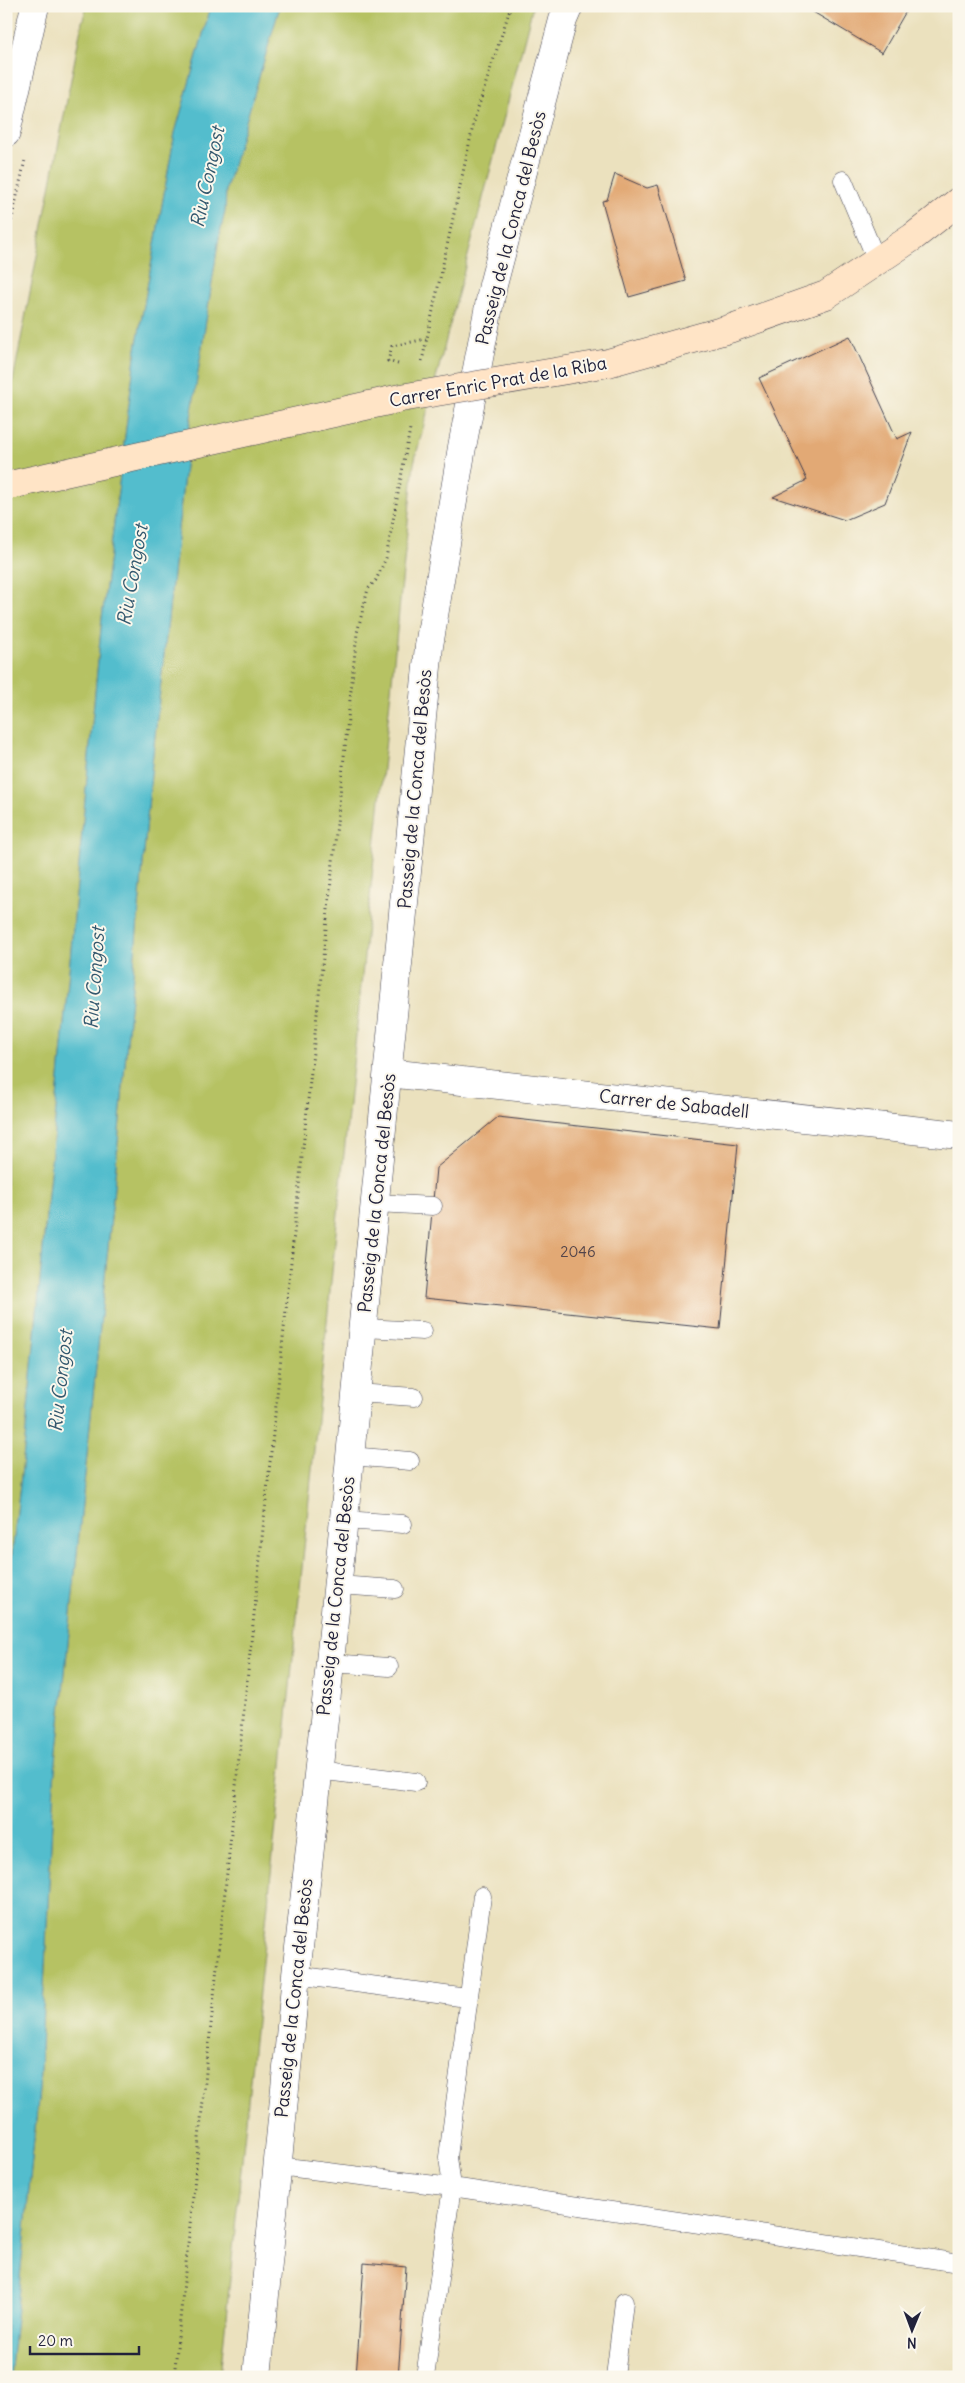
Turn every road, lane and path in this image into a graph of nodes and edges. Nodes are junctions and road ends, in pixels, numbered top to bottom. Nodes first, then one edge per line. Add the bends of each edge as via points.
1 (35, 6) edge
2 (511, 6) edge
3 (565, 11) edge
4 (6, 134) edge
5 (843, 180) dead end
6 (959, 201) edge
7 (877, 261) junction
8 (426, 339) junction
9 (392, 346) dead end
10 (421, 367) dead end
11 (411, 424) dead end
12 (6, 486) edge
13 (388, 1073) junction
14 (959, 1135) edge
15 (375, 1203) junction
16 (433, 1206) dead end
17 (363, 1328) junction
18 (423, 1332) dead end
19 (357, 1393) junction
20 (414, 1397) dead end
21 (350, 1456) junction
22 (410, 1461) dead end
23 (344, 1520) junction
24 (403, 1524) dead end
25 (338, 1585) junction
26 (395, 1589) dead end
27 (330, 1663) junction
28 (389, 1667) dead end
29 (317, 1770) junction
30 (416, 1782) dead end
31 (482, 1896) dead end
32 (296, 1976) junction
33 (467, 1998) junction
34 (278, 2166) junction
35 (452, 2187) junction
36 (959, 2263) edge
37 (624, 2302) dead end
38 (174, 2377) edge
39 (257, 2377) edge
40 (424, 2377) edge
41 (615, 2377) edge

1 - 4 street
2 - 8 path via 475,117
3 - 13 street, Passeig de la Conca del Besòs via 493,285 431,637
5 - 7 lane
6 - 7 street, Carrer Enric Prat de la Riba
7 - 12 street, Carrer Enric Prat de la Riba, bridge via 826,295 729,329 608,364 401,398
8 - 9 path
8 - 10 path
11 - 38 path via 386,558 368,589 357,633
13 - 14 street, Carrer de Sabadell
13 - 15 street, Passeig de la Conca del Besòs
15 - 16 lane
15 - 17 street, Passeig de la Conca del Besòs
17 - 18 lane
17 - 19 street, Passeig de la Conca del Besòs
19 - 20 lane
19 - 21 street, Passeig de la Conca del Besòs
21 - 22 lane
21 - 23 street, Passeig de la Conca del Besòs
23 - 24 lane
23 - 25 street, Passeig de la Conca del Besòs
25 - 26 lane
25 - 27 street, Passeig de la Conca del Besòs
27 - 28 lane
27 - 29 street, Passeig de la Conca del Besòs
29 - 30 lane
29 - 32 street, Passeig de la Conca del Besòs
31 - 33 lane
32 - 33 lane
32 - 34 street, Passeig de la Conca del Besòs
33 - 35 lane via 448,2156
34 - 35 lane
34 - 39 street, Passeig de la Conca del Besòs
35 - 36 lane
35 - 40 lane
37 - 41 lane

